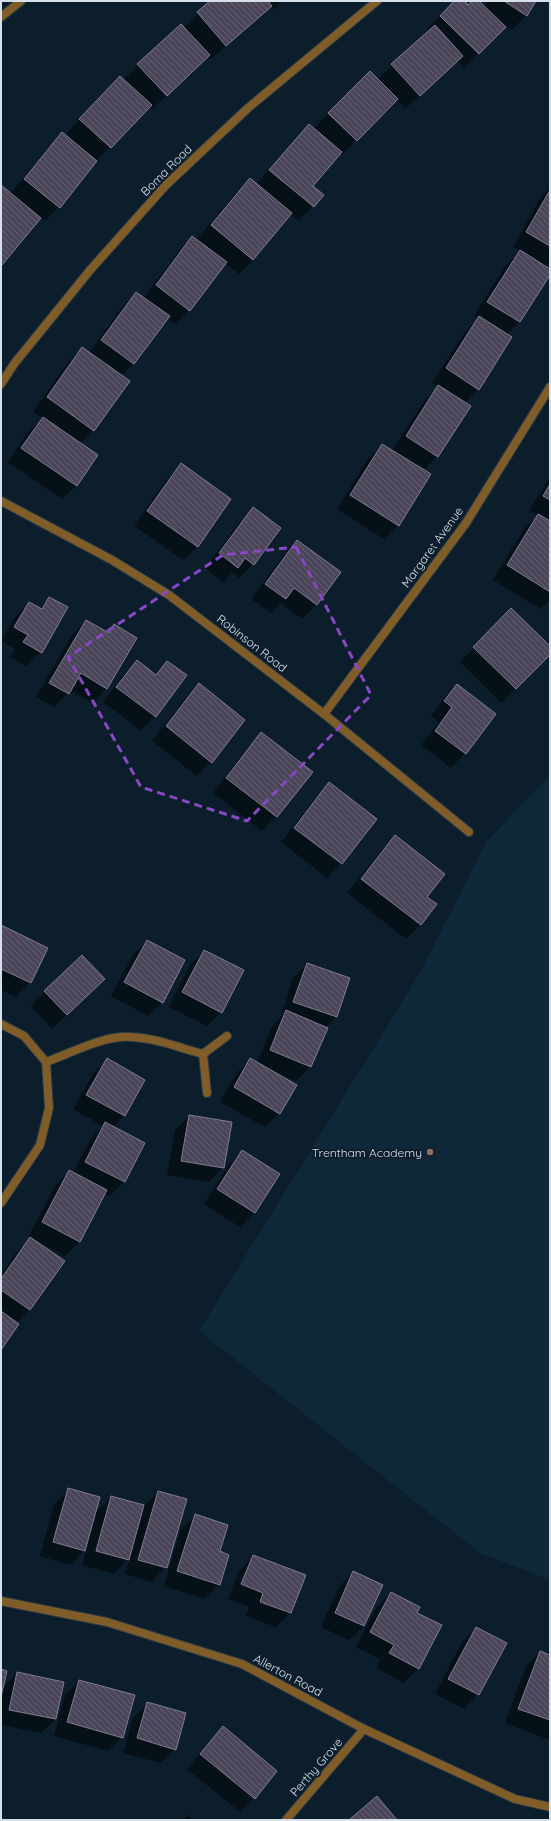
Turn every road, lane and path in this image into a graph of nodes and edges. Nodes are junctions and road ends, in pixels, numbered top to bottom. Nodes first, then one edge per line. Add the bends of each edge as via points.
1 (21, 1) edge
2 (377, 1) edge
3 (1, 17) edge
4 (1, 384) edge
5 (550, 387) edge
6 (1, 501) edge
7 (324, 714) junction
8 (469, 832) dead end
9 (1, 1024) edge
10 (227, 1036) dead end
11 (204, 1054) junction
12 (46, 1062) junction
13 (207, 1093) dead end
14 (1, 1203) edge
15 (1, 1601) edge
16 (364, 1729) junction
17 (550, 1807) edge
18 (286, 1820) edge

1 - 3 street
2 - 4 street, Boma Road via 248,108 166,185 91,269 14,364
5 - 7 street, Margaret Avenue via 466,523
6 - 7 street, Robinson Road via 112,560 169,595
7 - 8 street, Robinson Road
9 - 12 street via 24,1036
10 - 11 street
11 - 12 street via 154,1040 130,1037 100,1041
11 - 13 street
12 - 14 street via 49,1108 40,1145
15 - 16 street, Allerton Road via 107,1622 242,1664
16 - 17 street, Allerton Road via 515,1799
16 - 18 street, Perthy Grove

